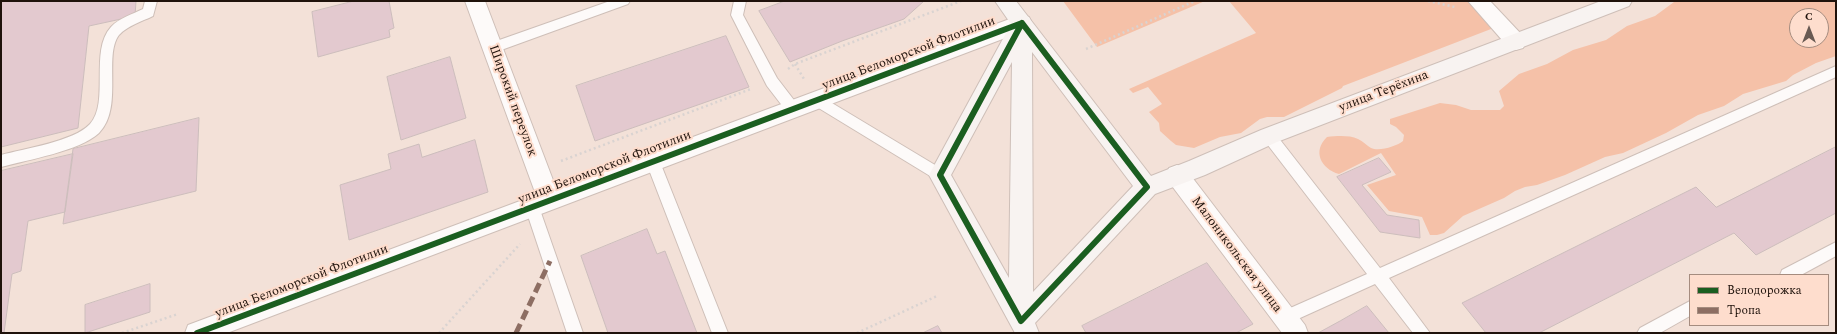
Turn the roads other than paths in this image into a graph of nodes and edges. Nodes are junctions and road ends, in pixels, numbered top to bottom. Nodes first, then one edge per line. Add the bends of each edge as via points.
1 (152, 1) edge
2 (476, 1) edge
3 (624, 1) edge
4 (740, 1) edge
5 (1005, 1) edge
6 (1478, 1) edge
7 (1622, 1) edge
8 (1022, 23) junction
9 (1516, 42) junction
10 (493, 48) junction
11 (1836, 71) edge
12 (817, 100) junction
13 (792, 108) junction
14 (1269, 136) junction
15 (1, 161) edge
16 (653, 162) junction
17 (940, 176) junction
18 (1177, 176) junction
19 (1146, 187) junction
20 (540, 210) junction
21 (1836, 249) edge
22 (1790, 274) edge
23 (1378, 276) junction
24 (1689, 309) edge
25 (1290, 325) edge
26 (1024, 327) edge
27 (197, 333) edge
28 (574, 333) edge
29 (720, 333) edge
30 (1422, 333) edge
31 (1645, 333) edge

1 - 15 lane via 149,12 114,32 109,44 104,113 95,128 80,139
2 - 10 street, Широкий переулок
3 - 10 lane
4 - 13 lane via 737,15 772,82
5 - 8 street
6 - 9 street
7 - 9 street, улица Терёхина
8 - 12 street, улица Беломорской Флотилии
8 - 17 street
8 - 19 street
8 - 26 street
9 - 14 street, улица Терёхина
10 - 20 street, Широкий переулок
11 - 23 lane
12 - 13 street, улица Беломорской Флотилии
12 - 17 lane
13 - 16 street, улица Беломорской Флотилии
14 - 18 street, улица Терёхина
14 - 23 lane
16 - 20 street, улица Беломорской Флотилии
16 - 29 lane
17 - 26 street
18 - 19 street, улица Терёхина
18 - 25 street, Малоникольская улица
19 - 26 street
20 - 27 street, улица Беломорской Флотилии
20 - 28 lane
21 - 22 lane
23 - 25 lane
23 - 30 lane
24 - 31 lane

